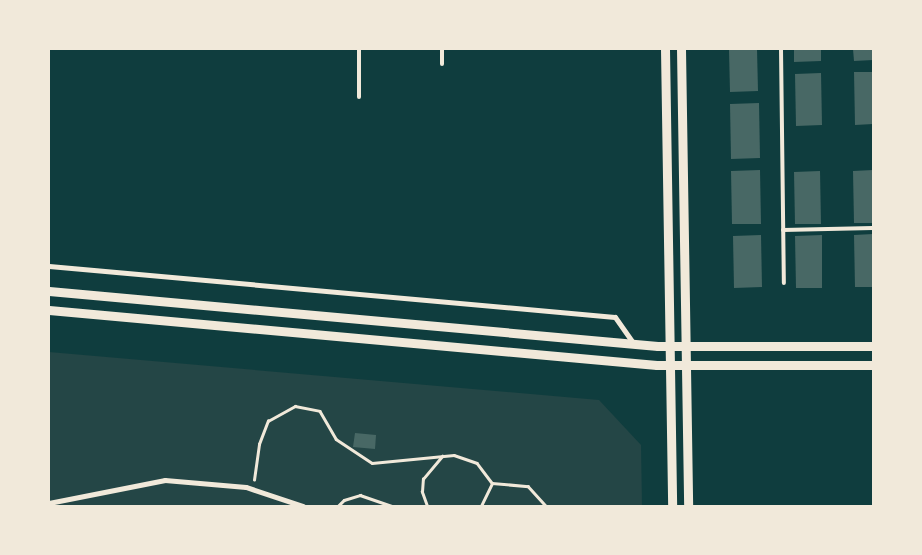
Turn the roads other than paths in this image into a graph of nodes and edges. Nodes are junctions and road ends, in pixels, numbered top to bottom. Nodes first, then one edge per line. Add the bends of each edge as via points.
1 (359, 49) edge
2 (442, 49) edge
3 (665, 49) edge
4 (681, 49) edge
5 (781, 49) edge
6 (442, 64) dead end
7 (360, 97) dead end
8 (873, 228) edge
9 (783, 230) junction
10 (49, 266) edge
11 (784, 283) dead end
12 (49, 291) edge
13 (49, 310) edge
14 (634, 344) junction
15 (670, 346) junction
16 (686, 346) junction
17 (873, 346) edge
18 (670, 365) junction
19 (686, 365) junction
20 (873, 365) edge
21 (49, 503) edge
22 (304, 506) edge
23 (672, 506) edge
24 (688, 506) edge

1 - 7 lane
2 - 6 lane
3 - 15 street
4 - 16 street
5 - 9 lane
8 - 9 lane
9 - 11 lane
10 - 14 street via 615,317
12 - 14 street
13 - 18 street
14 - 15 street
15 - 16 street
15 - 18 street
16 - 17 street
16 - 19 street
18 - 19 street
18 - 23 street
19 - 20 street
19 - 24 street
21 - 22 street via 165,480 253,489

